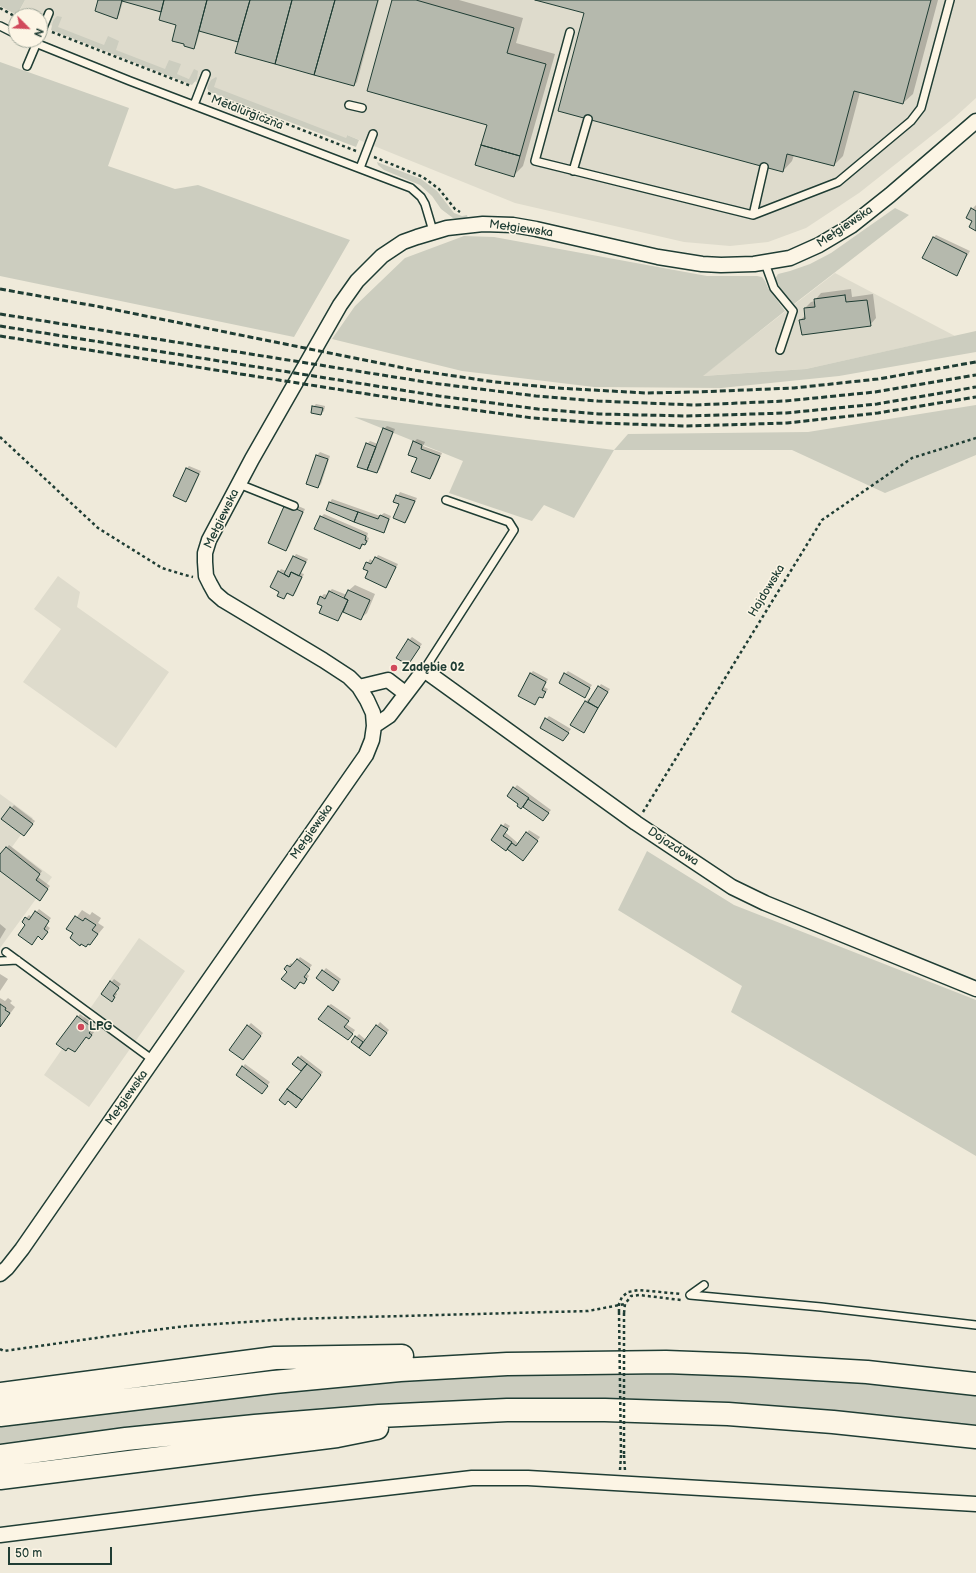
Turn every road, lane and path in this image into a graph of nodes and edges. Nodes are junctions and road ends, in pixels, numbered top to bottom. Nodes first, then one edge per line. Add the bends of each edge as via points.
1 (950, 0) edge
2 (570, 32) dead end
3 (48, 46) edge
4 (34, 48) edge
5 (27, 66) dead end
6 (206, 74) dead end
7 (194, 105) junction
8 (349, 105) dead end
9 (362, 108) dead end
10 (588, 120) dead end
11 (976, 121) edge
12 (373, 134) dead end
13 (764, 167) dead end
14 (360, 168) junction
15 (573, 171) junction
16 (753, 215) junction
17 (433, 231) junction
18 (765, 263) junction
19 (780, 350) dead end
20 (0, 438) edge
21 (976, 438) edge
22 (239, 484) junction
23 (446, 500) dead end
24 (294, 506) dead end
25 (206, 576) junction
26 (424, 670) junction
27 (360, 687) junction
28 (405, 693) junction
29 (374, 726) junction
30 (636, 823) junction
31 (6, 952) dead end
32 (16, 960) junction
33 (0, 961) edge
34 (976, 989) edge
35 (153, 1060) junction
36 (0, 1274) edge
37 (704, 1285) dead end
38 (690, 1295) junction
39 (620, 1304) junction
40 (625, 1304) dead end
41 (624, 1313) dead end
42 (976, 1325) edge
43 (0, 1349) edge
44 (561, 1362) junction
45 (976, 1384) edge
46 (51, 1387) junction
47 (0, 1389) edge
48 (0, 1394) edge
49 (453, 1412) junction
50 (0, 1415) edge
51 (976, 1437) edge
52 (0, 1456) edge
53 (0, 1478) edge
54 (976, 1504) edge
55 (0, 1535) edge

1 - 16 lane via 921,108 910,121 838,182
2 - 15 lane via 535,161
3 - 7 lane, Metalurgiczna
4 - 5 lane
6 - 7 lane
7 - 14 lane, Metalurgiczna
8 - 9 lane
10 - 15 lane
11 - 18 street, Mełgiewska via 851,226 804,253
12 - 14 lane
13 - 16 lane
14 - 17 lane, Metalurgiczna via 417,192 425,204
15 - 16 lane
17 - 18 street, Mełgiewska via 471,225 513,225 683,262 721,266
17 - 22 street, Mełgiewska via 403,242 382,256 349,291 313,350
18 - 19 lane via 774,288 793,311
20 - 25 path via 98,528 162,568 185,576
21 - 30 path, Hajdowska via 912,458 822,520
22 - 24 lane
22 - 25 street, Mełgiewska via 209,540 205,553
23 - 26 lane via 509,522 514,530
25 - 27 street, Mełgiewska via 215,593 223,600 323,660
26 - 28 street
26 - 30 street, Dojazdowa
27 - 28 street via 388,680
27 - 29 street, Mełgiewska via 373,713
28 - 29 street via 389,716
29 - 35 street, Mełgiewska via 366,755
30 - 34 street, Dojazdowa via 732,887 765,903
31 - 32 lane
32 - 33 lane
32 - 35 lane
35 - 36 street, Mełgiewska via 22,1248
37 - 38 lane
38 - 39 path via 639,1290 628,1292 622,1297
38 - 42 lane
39 - 40 path
39 - 41 path, bridge via 622,1455
39 - 43 path via 588,1311 551,1313 290,1319 187,1326 4,1351
44 - 45 highway via 785,1366
44 - 46 highway via 465,1355 275,1358
44 - 50 highway via 345,1374
46 - 47 highway
46 - 48 highway
49 - 51 highway via 693,1412 834,1422
49 - 52 highway via 255,1426 126,1439
49 - 53 highway via 337,1436
54 - 55 street via 544,1479 472,1478

